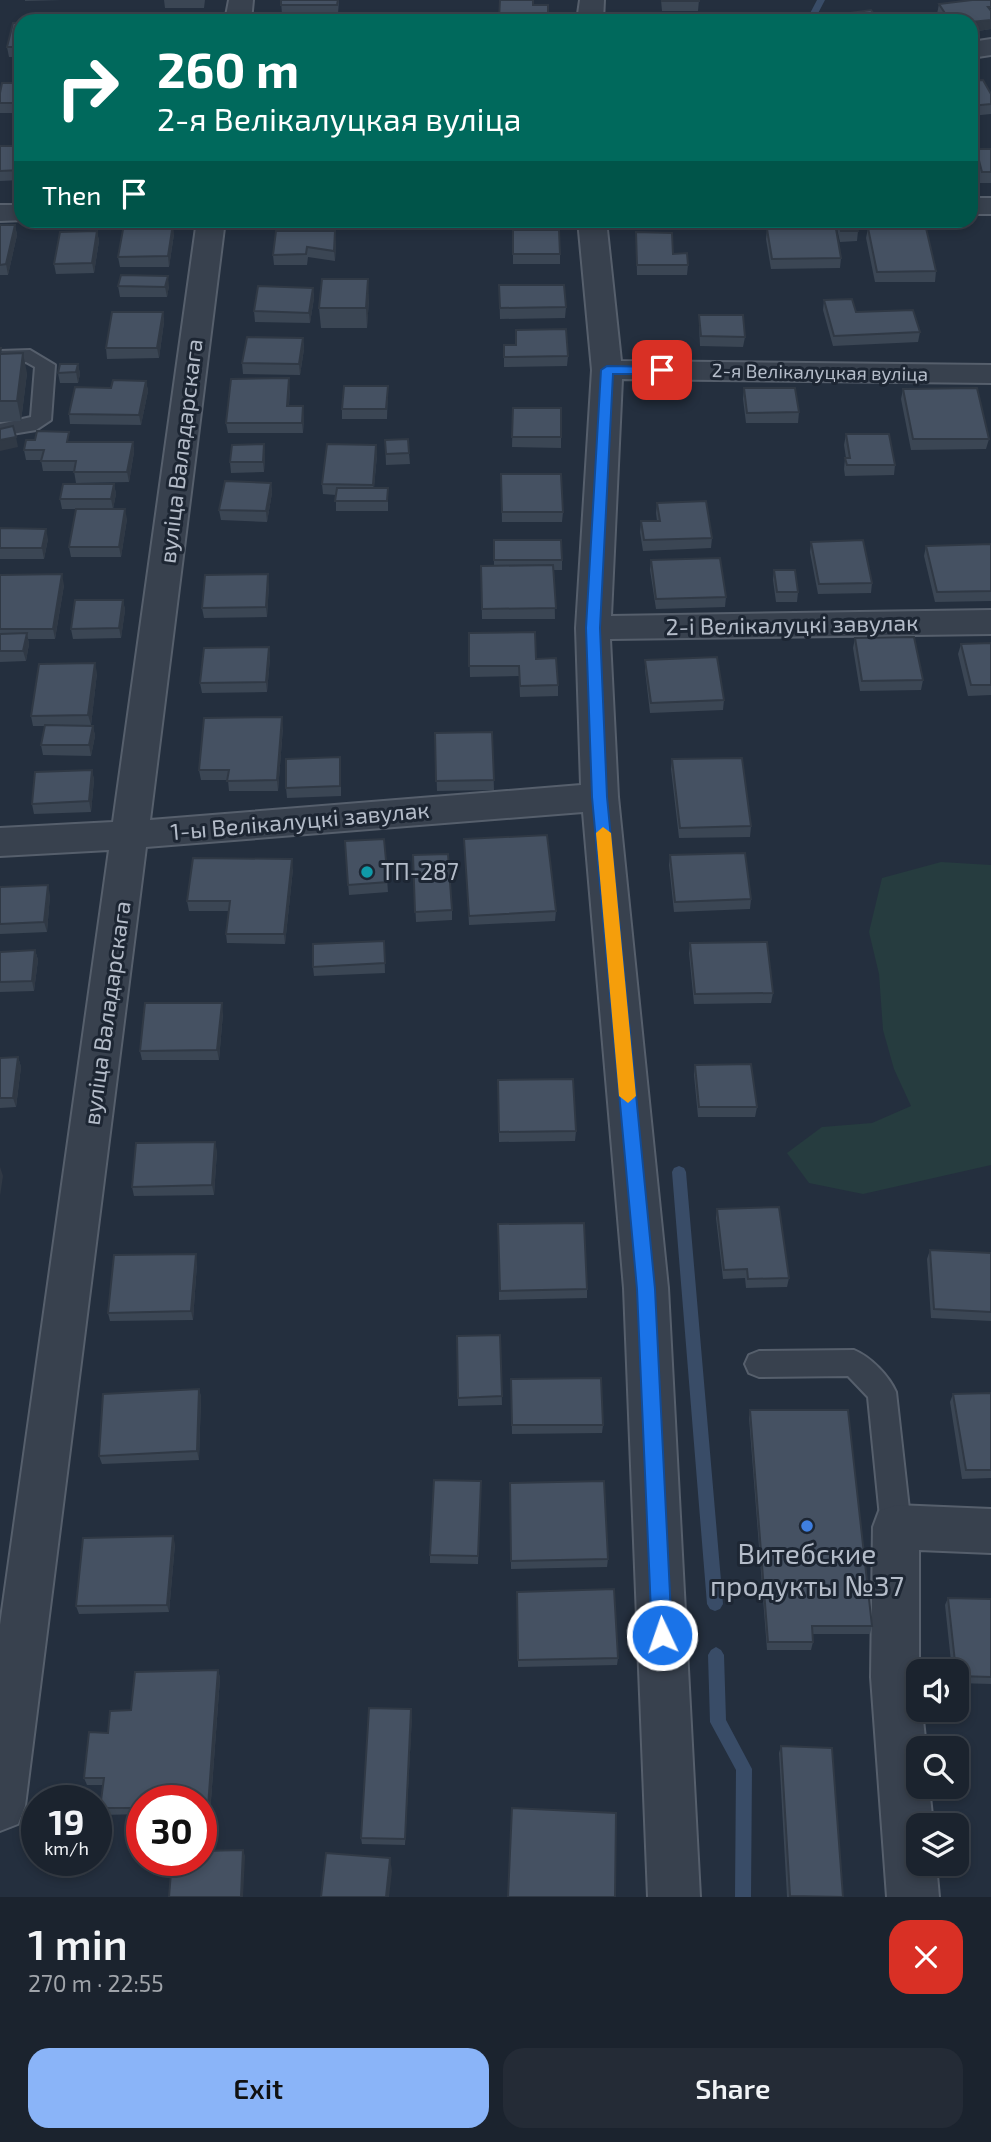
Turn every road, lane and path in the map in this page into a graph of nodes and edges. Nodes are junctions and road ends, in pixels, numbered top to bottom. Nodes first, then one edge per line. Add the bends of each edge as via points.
1 (210, 228) edge
2 (593, 228) edge
3 (0, 357) edge
4 (607, 370) junction
5 (991, 373) edge
6 (0, 430) edge
7 (991, 622) edge
8 (593, 628) junction
9 (600, 797) junction
10 (131, 835) junction
11 (0, 842) edge
12 (759, 1364) dead end
13 (896, 1527) junction
14 (991, 1531) edge
15 (0, 1806) edge
16 (674, 1897) edge
17 (913, 1897) edge

1 - 10 street, вуліца Валадарскага
2 - 4 street
3 - 6 lane via 30,356 45,365 41,419 29,426
4 - 5 street, 2-я Велікалуцкая вуліца
4 - 8 street
7 - 8 street, 2-і Велікалуцкі завулак
8 - 9 street
9 - 10 street, 1-ы Велікалуцкі завулак
9 - 16 street via 646,1289
10 - 11 street, 1-ы Велікалуцкі завулак
10 - 15 street, вуліца Валадарскага
12 - 13 lane via 854,1363 883,1392
13 - 14 street
13 - 17 street via 895,1677

